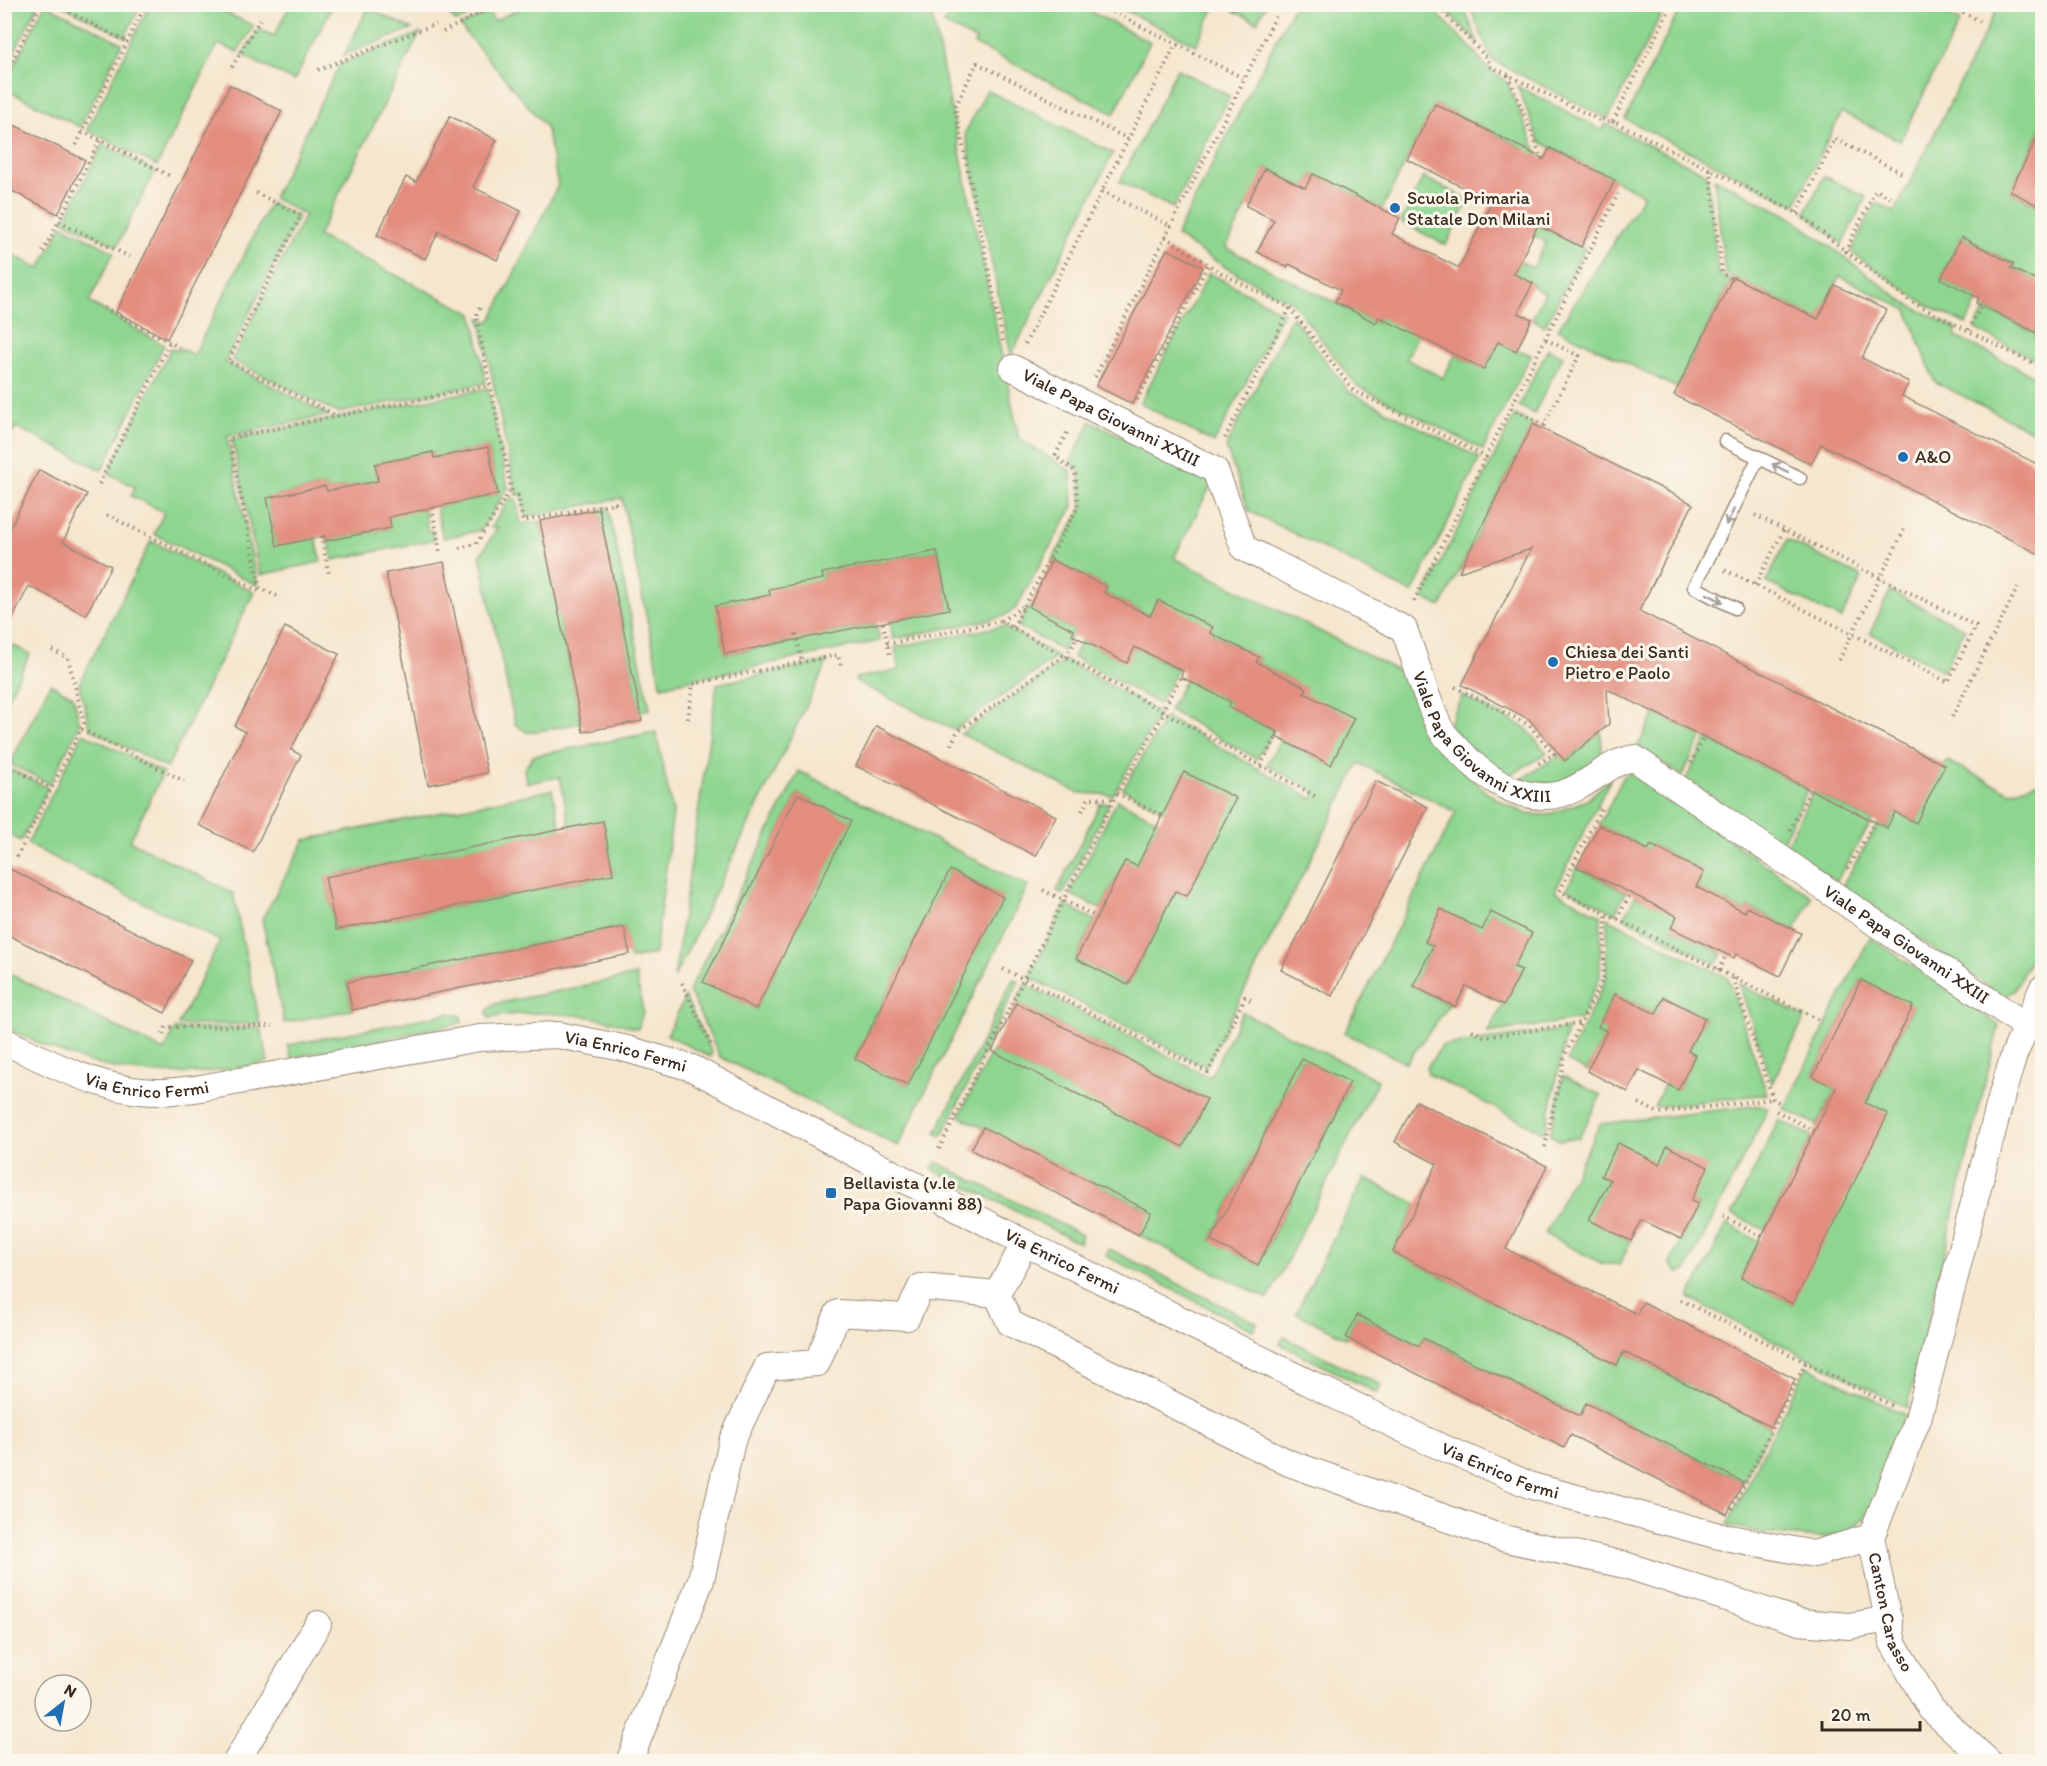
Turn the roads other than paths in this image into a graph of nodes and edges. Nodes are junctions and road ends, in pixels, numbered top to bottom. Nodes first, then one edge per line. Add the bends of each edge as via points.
1 (1013, 368) road end
2 (1725, 441) dead end
3 (1760, 458) junction
4 (1800, 478) dead end
5 (1735, 608) dead end
6 (2043, 989) edge
7 (2026, 1026) junction
8 (4, 1041) edge
9 (1025, 1243) junction
10 (998, 1294) junction
11 (1871, 1537) junction
12 (1889, 1619) junction
13 (318, 1624) dead end
14 (236, 1761) edge
15 (629, 1761) edge
16 (1989, 1761) edge

1 - 7 street, Viale Papa Giovanni XXIII via 1215,470 1244,548 1404,629 1441,730 1472,765 1502,786 1531,795 1561,794 1622,759 1635,758
2 - 3 lane
4 -> 3 lane
3 -> 5 lane via 1694,587
6 - 7 street
7 - 11 street via 2003,1091 1918,1419
8 - 9 street, Via Enrico Fermi via 52,1065 110,1084 156,1092 195,1089 479,1038 558,1035 646,1053 705,1075
9 - 10 street
9 - 11 street, Via Enrico Fermi via 1423,1439 1532,1486 1719,1536 1814,1554
10 - 12 street via 1010,1323 1289,1463 1502,1538 1625,1565 1800,1622 1849,1626
10 - 15 street via 921,1287 907,1317 838,1313 817,1363 767,1366 732,1441 701,1580
11 - 12 street, Canton Carasso
12 - 16 street, Canton Carasso via 1893,1643 1930,1709
13 - 14 street

